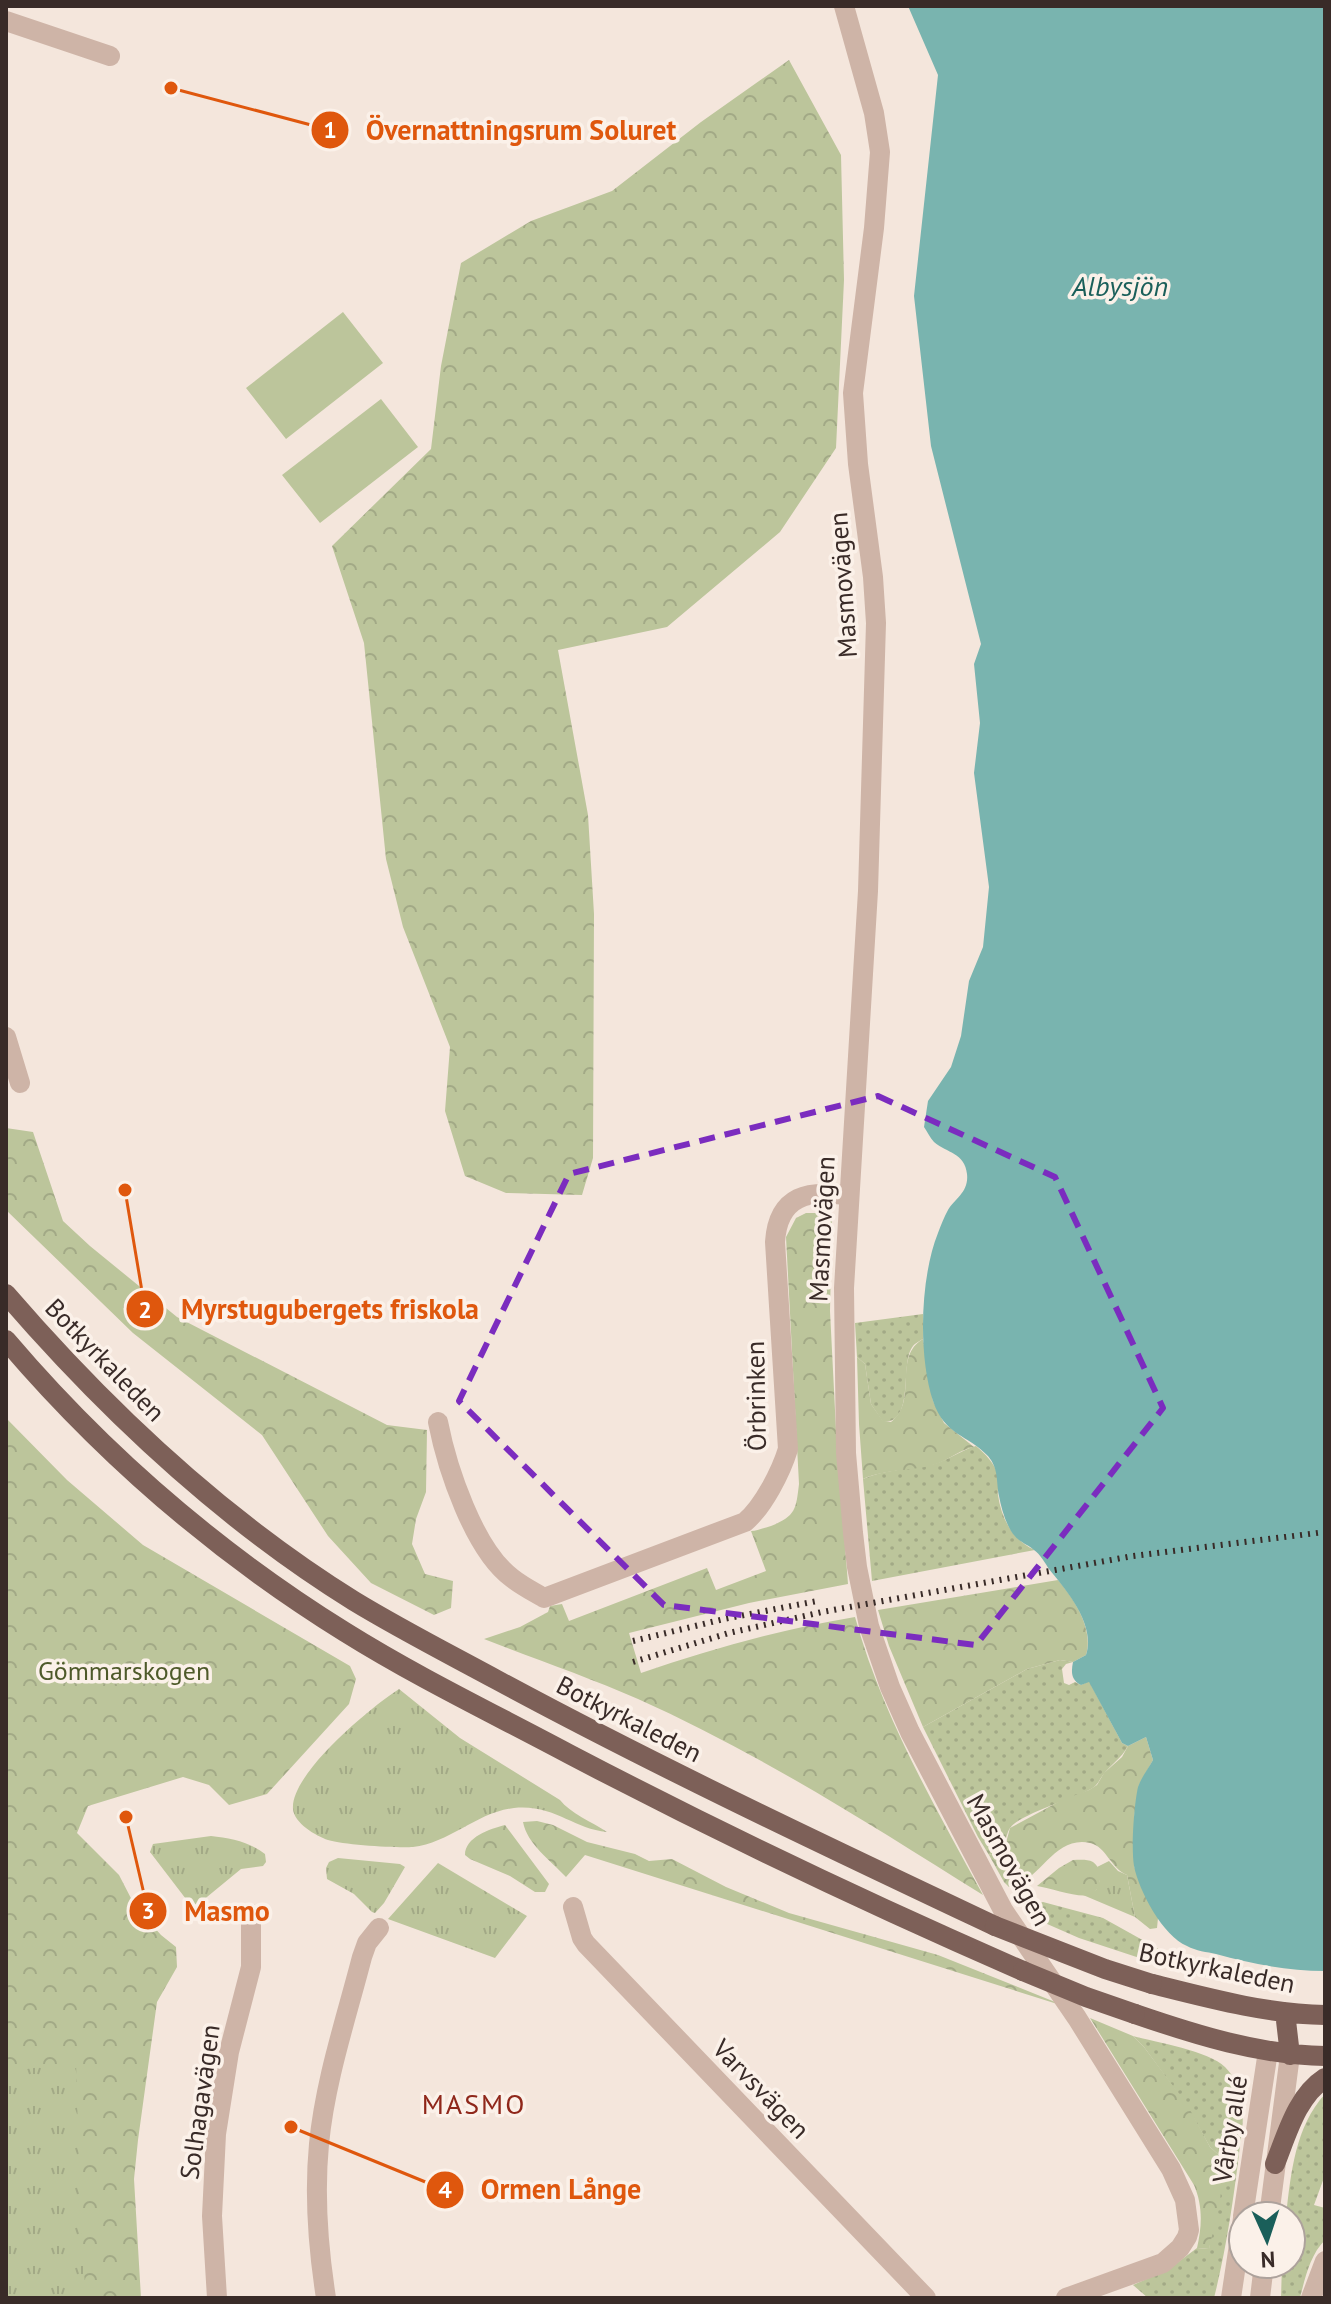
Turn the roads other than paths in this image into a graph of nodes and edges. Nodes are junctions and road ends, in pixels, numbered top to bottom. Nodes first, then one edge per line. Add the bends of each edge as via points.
1 (844, 6) edge
2 (6, 21) edge
3 (110, 56) dead end
4 (6, 1037) edge
5 (20, 1083) dead end
6 (849, 1196) junction
7 (6, 1294) edge
8 (6, 1340) edge
9 (438, 1422) dead end
10 (573, 1907) dead end
11 (251, 1914) dead end
12 (379, 1928) dead end
13 (1285, 2012) junction
14 (1325, 2015) edge
15 (1268, 2051) junction
16 (1290, 2055) junction
17 (1325, 2056) edge
18 (1325, 2078) edge
19 (1275, 2164) junction
20 (1246, 2200) edge
21 (1271, 2200) edge
22 (1325, 2261) edge
23 (217, 2298) edge
24 (326, 2298) edge
25 (926, 2298) edge
26 (1066, 2298) edge
27 (1311, 2298) edge

1 - 6 street, Masmovägen via 880,152 853,393 876,623 868,891
2 - 3 street
4 - 5 street
6 - 9 street, Örbrinken via 804,1195 776,1224 788,1449 755,1513 745,1522 544,1598 510,1577 487,1550 454,1484
6 - 26 street, Masmovägen via 846,1453 857,1567 874,1643 910,1732 1003,1910 1171,2169 1188,2212 1187,2237 1163,2263
7 - 13 main road, Botkyrkaleden, bridge via 89,1386 157,1450 251,1528 355,1601 582,1726 995,1926 1152,1984
8 - 15 main road, bridge via 59,1401 145,1483 243,1562 346,1633 423,1677 633,1787 1023,1971 1170,2026
10 - 25 street, Varvsvägen via 586,1944
11 - 23 street, Solhagavägen via 251,1967 229,2052 216,2134 212,2216
12 - 24 street via 362,1957 319,2144 317,2223
13 - 14 main road, Botkyrkaleden
13 - 15 main road
13 - 16 main road
15 - 16 main road
15 - 20 street, Vårby allé
16 - 17 main road
16 - 19 street, Vårby allé
18 - 19 main road via 1304,2098
19 - 21 street, Vårby allé
22 - 27 street

